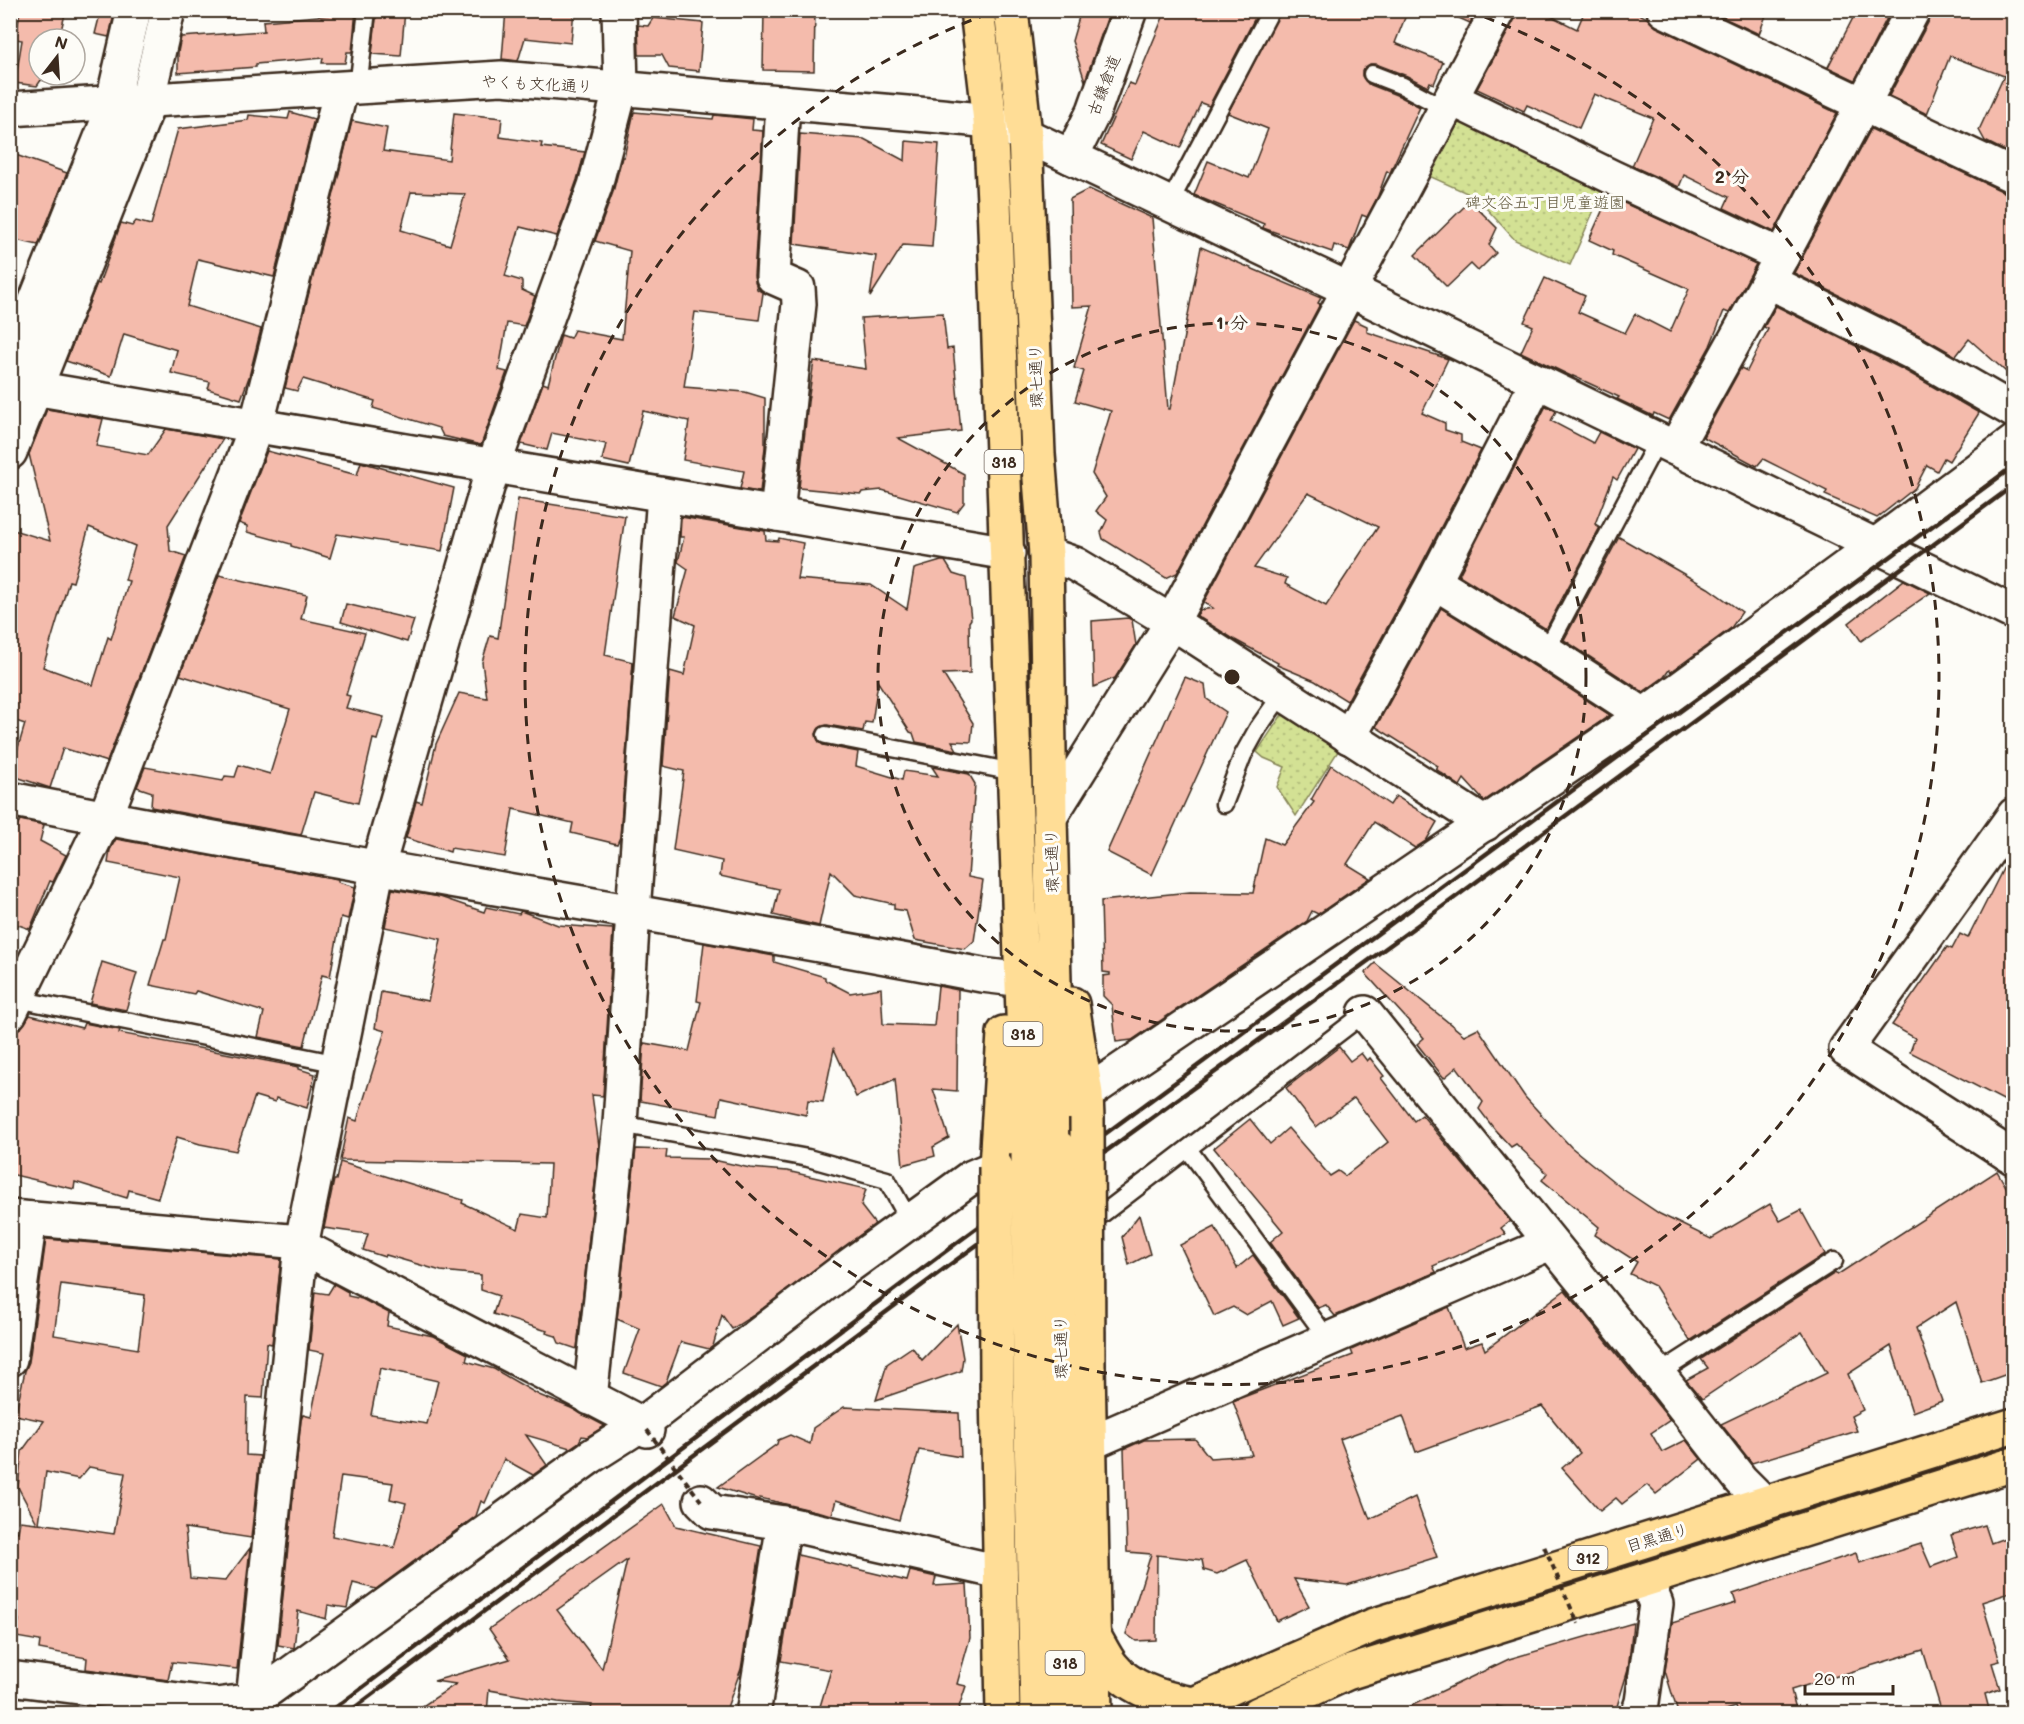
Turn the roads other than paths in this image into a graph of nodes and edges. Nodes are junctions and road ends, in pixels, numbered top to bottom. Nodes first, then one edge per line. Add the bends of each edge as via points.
1 (134, 10) edge
2 (168, 10) edge
3 (367, 10) edge
4 (619, 10) edge
5 (977, 10) edge
6 (1011, 10) edge
7 (1130, 10) edge
8 (1271, 10) edge
9 (1498, 10) edge
10 (1664, 10) edge
11 (1913, 10) edge
12 (1372, 74) dead end
13 (621, 87) junction
14 (350, 88) junction
15 (149, 99) junction
16 (783, 102) junction
17 (113, 104) junction
18 (1449, 104) junction
19 (1863, 104) junction
20 (10, 109) edge
21 (990, 122) junction
22 (1025, 135) junction
23 (1071, 157) junction
24 (2013, 176) edge
25 (1169, 204) junction
26 (1775, 268) junction
27 (1350, 290) junction
28 (10, 365) edge
29 (1537, 382) junction
30 (23, 387) edge
31 (2013, 411) edge
32 (256, 427) junction
33 (2013, 442) edge
34 (1667, 444) junction
35 (10, 452) edge
36 (493, 467) junction
37 (664, 495) junction
38 (777, 514) junction
39 (1876, 545) junction
40 (1008, 553) junction
41 (1046, 554) junction
42 (1434, 582) junction
43 (2012, 607) edge
44 (1172, 622) junction
45 (1546, 651) junction
46 (1282, 694) junction
47 (1644, 715) junction
48 (826, 735) dead end
49 (1349, 737) junction
50 (1014, 772) junction
51 (10, 799) edge
52 (1224, 804) dead end
53 (2013, 814) edge
54 (1050, 817) junction
55 (105, 818) junction
56 (1485, 824) junction
57 (378, 866) junction
58 (633, 911) junction
59 (1052, 914) junction
60 (1018, 915) junction
61 (1007, 978) junction
62 (14, 1006) edge
63 (1365, 1013) joint
64 (339, 1064) junction
65 (1086, 1107) junction
66 (620, 1124) junction
67 (1188, 1149) junction
68 (1043, 1150) junction
69 (2013, 1158) edge
70 (996, 1167) junction
71 (20, 1218) edge
72 (910, 1222) junction
73 (1088, 1225) junction
74 (1551, 1243) junction
75 (301, 1246) junction
76 (1834, 1261) dead end
77 (1329, 1339) junction
78 (10, 1359) edge
79 (1658, 1374) junction
80 (1060, 1375) junction
81 (590, 1398) junction
82 (2013, 1425) edge
83 (644, 1427) junction
84 (1089, 1443) junction
85 (2013, 1464) edge
86 (701, 1501) road end
87 (1764, 1503) junction
88 (784, 1523) junction
89 (1000, 1572) junction
90 (1647, 1580) junction
91 (1049, 1613) junction
92 (1095, 1636) junction
93 (10, 1678) edge
94 (245, 1707) edge
95 (1182, 1708) edge
96 (753, 1713) edge
97 (1003, 1713) edge
98 (1037, 1713) edge
99 (1066, 1713) edge
100 (1095, 1713) edge
101 (1258, 1713) edge
102 (1638, 1713) edge

1 - 17 street
2 - 15 street
3 - 14 lane
4 - 13 street
5 - 21 main road, 環七通り / 318
6 - 22 main road, 環七通り / 318
7 - 23 street, 古鎌倉道 via 1094,111
8 - 25 lane
9 - 18 street
10 - 19 street
11 - 19 street
12 - 18 lane
13 - 14 street, やくも文化通り via 501,78
13 - 16 street, やくも文化通り
13 - 36 street via 595,186
14 - 15 street, やくも文化通り
14 - 32 street
15 - 17 street, やくも文化通り
15 - 30 street
16 - 21 street, やくも文化通り
16 - 38 street via 773,277 798,288 799,304
17 - 20 street, やくも文化通り
17 - 28 street
18 - 26 street via 1612,177
18 - 27 street
19 - 24 street
19 - 26 street
21 - 22 street, やくも文化通り
21 - 40 main road, 環七通り / 318
22 - 23 street, やくも文化通り
22 - 41 main road, 環七通り / 318
23 - 25 street, やくも文化通り
25 - 27 street, やくも文化通り
26 - 31 street
26 - 34 street
27 - 29 street, やくも文化通り
27 - 44 street
29 - 34 street, やくも文化通り
29 - 42 street
30 - 32 street
30 - 35 street
32 - 36 street
32 - 55 street
33 - 39 street
34 - 39 street, やくも文化通り
34 - 45 lane
36 - 37 street
36 - 57 street
37 - 38 street
37 - 58 street
38 - 40 street
39 - 43 street, やくも文化通り
39 - 47 street
40 - 50 main road, 環七通り / 318
41 - 44 street via 1075,564
41 - 54 main road, 環七通り / 318
42 - 45 street
42 - 49 street
44 - 46 street
44 - 54 street
45 - 47 street
46 - 49 street
46 - 52 lane via 1243,755
47 - 56 street
48 - 50 lane
49 - 56 street
50 - 60 main road, 環七通り / 318
51 - 55 street
53 - 69 street via 1846,1049
54 - 59 main road, 環七通り / 318
55 - 57 street
55 - 62 street
56 - 65 street
57 - 58 street
57 - 64 street
58 - 61 street
58 - 66 street
59 - 65 main road via 1072,1006
59 - 68 main road, 環七通り / 318
60 - 61 main road
60 - 68 main road, 環七通り / 318
61 - 70 main road
62 - 64 lane
63 - 67 lane
63 - 74 street
64 - 75 street
65 - 73 main road, bridge
66 - 72 lane via 808,1158 886,1180
66 - 81 street
67 - 73 lane
67 - 77 lane
68 - 80 main road, 環七通り / 318, bridge
70 - 72 street via 970,1178
70 - 89 main road, bridge
71 - 75 street via 289,1241
71 - 78 street
72 - 83 street via 792,1308
73 - 80 main road, bridge
74 - 77 street
74 - 79 street
75 - 81 street
75 - 94 street
76 - 79 lane
77 - 84 street
79 - 87 street via 1741,1480
80 - 84 main road
80 - 91 main road, 環七通り / 318
81 - 83 street
82 - 87 main road, 目黒通り / 312
83 - 94 street via 590,1457
84 - 92 main road
85 - 90 main road, 312
86 - 88 street via 712,1512
87 - 95 main road, 目黒通り / 312 via 1372,1626
88 - 89 street
88 - 96 street
89 - 97 main road
90 - 101 main road, 312 via 1347,1672
90 - 102 street via 1656,1604
91 - 98 main road, 環七通り / 318
91 - 99 main road, 環七通り / 318
92 - 95 main road via 1111,1665 1134,1684
92 - 100 main road
93 - 94 street

